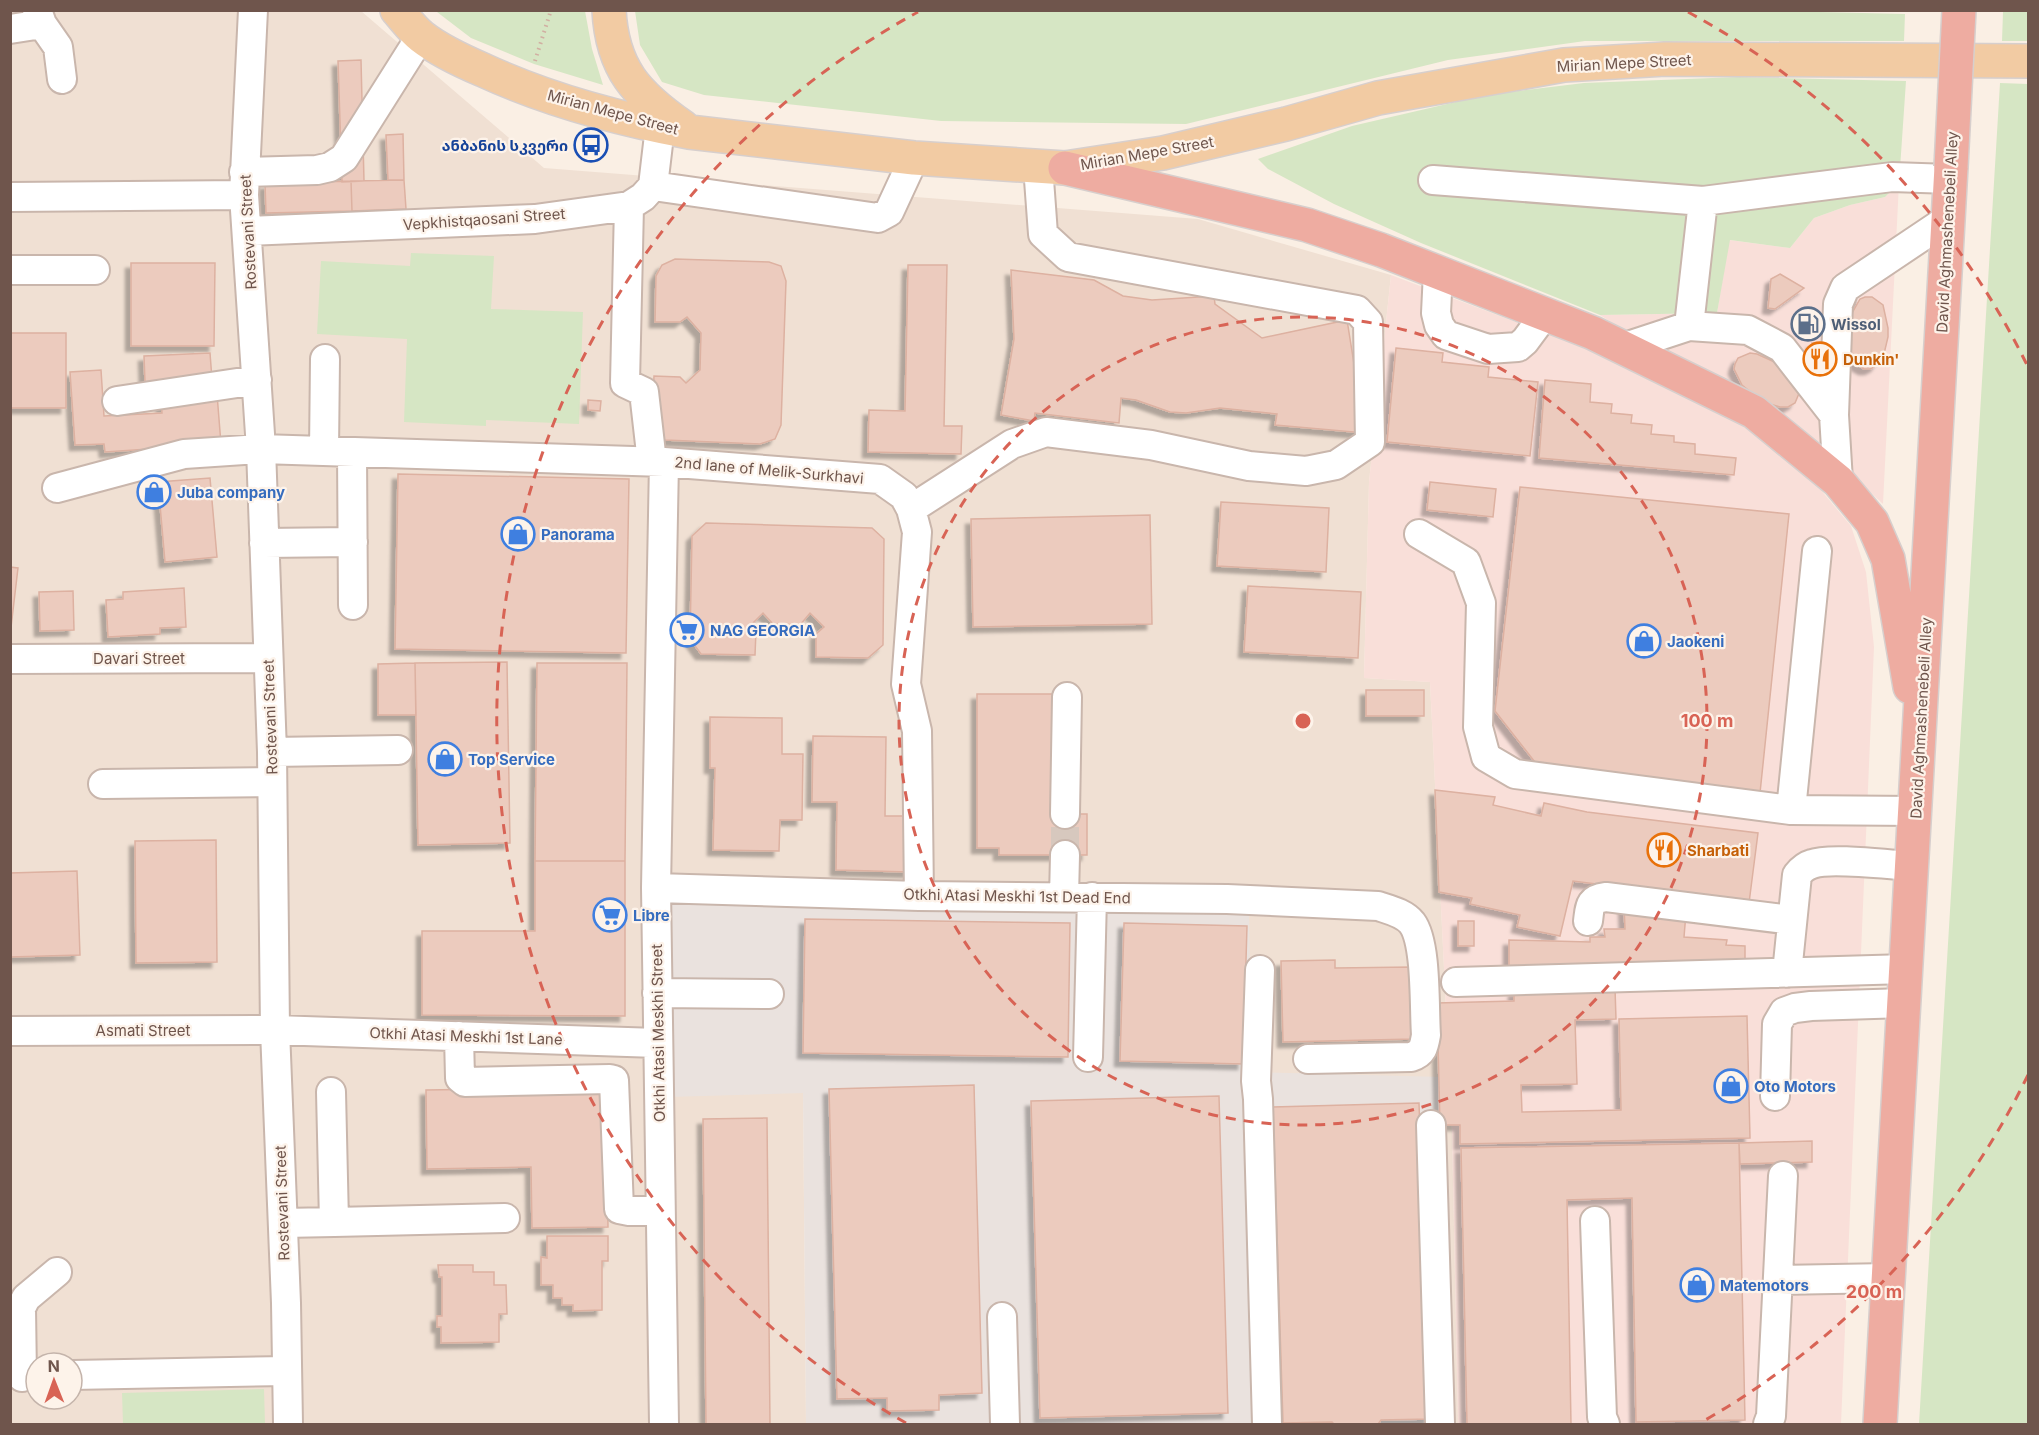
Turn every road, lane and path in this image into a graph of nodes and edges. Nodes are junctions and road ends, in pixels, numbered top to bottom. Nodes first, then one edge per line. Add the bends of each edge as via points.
1 (253, 10) edge
2 (397, 10) edge
3 (551, 10) edge
4 (609, 10) edge
5 (1959, 10) edge
6 (39, 17) edge
7 (10, 29) edge
8 (421, 36) junction
9 (2028, 61) edge
10 (534, 64) dead end
11 (62, 79) dead end
12 (675, 129) junction
13 (914, 158) junction
14 (1051, 167) junction
15 (1951, 173) junction
16 (1433, 180) dead end
17 (244, 184) junction
18 (653, 186) junction
19 (10, 197) edge
20 (1703, 201) junction
21 (629, 206) junction
22 (1948, 219) junction
23 (247, 231) junction
24 (10, 270) edge
25 (95, 270) dead end
26 (1438, 272) junction
27 (1545, 314) junction
28 (1689, 326) junction
29 (1622, 348) junction
30 (325, 358) dead end
31 (257, 380) junction
32 (117, 401) dead end
33 (1834, 415) junction
34 (261, 449) junction
35 (324, 451) junction
36 (352, 452) junction
37 (658, 462) junction
38 (1838, 481) junction
39 (57, 488) dead end
40 (911, 509) junction
41 (1419, 534) dead end
42 (353, 542) junction
43 (264, 543) junction
44 (1817, 551) dead end
45 (353, 605) dead end
46 (267, 658) junction
47 (10, 659) edge
48 (1067, 697) dead end
49 (1920, 746) junction
50 (398, 750) dead end
51 (272, 752) junction
52 (272, 782) junction
53 (103, 784) dead end
54 (1791, 810) junction
55 (1916, 811) junction
56 (1065, 814) tunnel mouth
57 (1065, 855) tunnel mouth
58 (1913, 866) junction
59 (656, 888) junction
60 (1106, 890) junction
61 (920, 896) junction
62 (1064, 897) junction
63 (1792, 920) junction
64 (1588, 921) dead end
65 (1907, 969) junction
66 (1260, 970) dead end
67 (1786, 973) junction
68 (1456, 982) dead end
69 (657, 993) junction
70 (769, 994) dead end
71 (1905, 1003) junction
72 (275, 1030) junction
73 (10, 1031) edge
74 (459, 1036) junction
75 (657, 1043) junction
76 (1088, 1057) dead end
77 (1308, 1059) dead end
78 (331, 1092) dead end
79 (1775, 1096) dead end
80 (1431, 1125) dead end
81 (1783, 1176) dead end
82 (660, 1211) junction
83 (505, 1218) dead end
84 (1595, 1221) dead end
85 (334, 1222) junction
86 (283, 1223) junction
87 (57, 1272) dead end
88 (1888, 1278) junction
89 (1778, 1280) junction
90 (1002, 1317) dead end
91 (286, 1371) junction
92 (84, 1375) edge
93 (23, 1376) edge
94 (288, 1425) edge
95 (664, 1425) edge
96 (1005, 1425) edge
97 (1267, 1425) edge
98 (1440, 1425) edge
99 (1605, 1425) edge
100 (1768, 1425) edge
101 (1880, 1425) edge

1 - 17 street, Rostevani Street
2 - 8 main road, Mirian Mepe Street
3 - 10 path
4 - 12 main road via 616,54 629,78
5 - 15 highway, David Aghmashenebeli Alley, bridge
6 - 7 street
6 - 11 street via 58,47
8 - 12 main road, Mirian Mepe Street via 456,58 525,88
8 - 17 street via 344,158 330,168
9 - 14 main road, Mirian Mepe Street via 1665,58 1564,65 1378,98 1162,153
12 - 13 main road, Mirian Mepe Street
12 - 18 street
13 - 14 main road, Mirian Mepe Street
13 - 18 street via 890,212 878,218
14 - 26 highway via 1307,225
14 - 40 street via 1043,234 1068,257 1357,310 1368,322 1370,442 1336,465 1306,471 1249,466 1151,446 1046,432 1012,444
15 - 20 street
15 - 22 highway, David Aghmashenebeli Alley
16 - 20 street
17 - 19 street
17 - 23 street, Rostevani Street
18 - 21 street
20 - 28 street
21 - 23 street, Vepkhistqaosani Street via 535,219
21 - 37 street, Otkhi Atasi Meskhi Street via 625,383 644,392
22 - 33 street via 1845,288 1838,304
22 - 49 highway, David Aghmashenebeli Alley
23 - 31 street, Rostevani Street
24 - 25 street
26 - 27 highway
26 - 27 street via 1436,313 1446,334 1488,350 1518,347
27 - 29 highway
28 - 29 street
28 - 33 street via 1748,330 1782,348
29 - 38 highway via 1754,412
30 - 35 street
31 - 32 street
31 - 34 street, Rostevani Street
33 - 38 street
34 - 35 street, 2nd lane of Melik-Surkhavi
34 - 39 street, 2nd lane of Melik-Surkhavi via 184,454
34 - 43 street, Rostevani Street
35 - 36 street, 2nd lane of Melik-Surkhavi
36 - 37 street, 2nd lane of Melik-Surkhavi
36 - 42 street
37 - 40 street, 2nd lane of Melik-Surkhavi via 880,479 904,495
37 - 59 street, Otkhi Atasi Meskhi Street
38 - 49 highway via 1872,522 1888,559
40 - 61 street via 916,532 906,684 917,731
41 - 54 street via 1466,562 1481,603 1478,727 1486,757 1515,774
42 - 43 street
42 - 45 street
43 - 46 street, Rostevani Street
44 - 54 street
46 - 47 street, Davari Street
46 - 51 street, Rostevani Street
48 - 56 street
49 - 55 highway, David Aghmashenebeli Alley
50 - 51 street
51 - 52 street, Rostevani Street
52 - 53 street
52 - 72 street, Rostevani Street
54 - 55 street
55 - 58 highway, David Aghmashenebeli Alley
57 - 62 street
58 - 63 street via 1830,861 1810,864 1797,875
58 - 65 highway, David Aghmashenebeli Alley
59 - 61 street, Otkhi Atasi Meskhi 1st Dead End
59 - 69 street, Otkhi Atasi Meskhi Street
60 - 62 street, Otkhi Atasi Meskhi 1st Dead End
60 - 76 street
60 - 77 street, Otkhi Atasi Meskhi 1st Dead End via 1378,906 1407,918 1421,941 1424,1049 1411,1057
61 - 62 street, Otkhi Atasi Meskhi 1st Dead End
63 - 64 street via 1606,897 1590,903
63 - 67 street
65 - 67 street
65 - 71 highway, David Aghmashenebeli Alley
66 - 97 street via 1256,1081
67 - 68 street
69 - 70 street
69 - 75 street, Otkhi Atasi Meskhi Street
71 - 79 street via 1811,1006 1784,1012 1777,1024
71 - 88 highway, David Aghmashenebeli Alley
72 - 73 street, Asmati Street
72 - 74 street, Otkhi Atasi Meskhi 1st Lane
72 - 86 street, Rostevani Street
74 - 75 street, Otkhi Atasi Meskhi 1st Lane
74 - 82 street via 460,1078 465,1082 614,1080 619,1209
75 - 82 street, Otkhi Atasi Meskhi Street
78 - 85 street
80 - 98 street
81 - 89 street
82 - 95 street, Otkhi Atasi Meskhi Street
83 - 85 street
84 - 99 street
85 - 86 street
86 - 91 street, Rostevani Street
87 - 93 street via 26,1298 21,1308
88 - 89 street
88 - 101 highway, David Aghmashenebeli Alley
89 - 100 street
90 - 96 street
91 - 92 street
91 - 94 street, Rostevani Street

